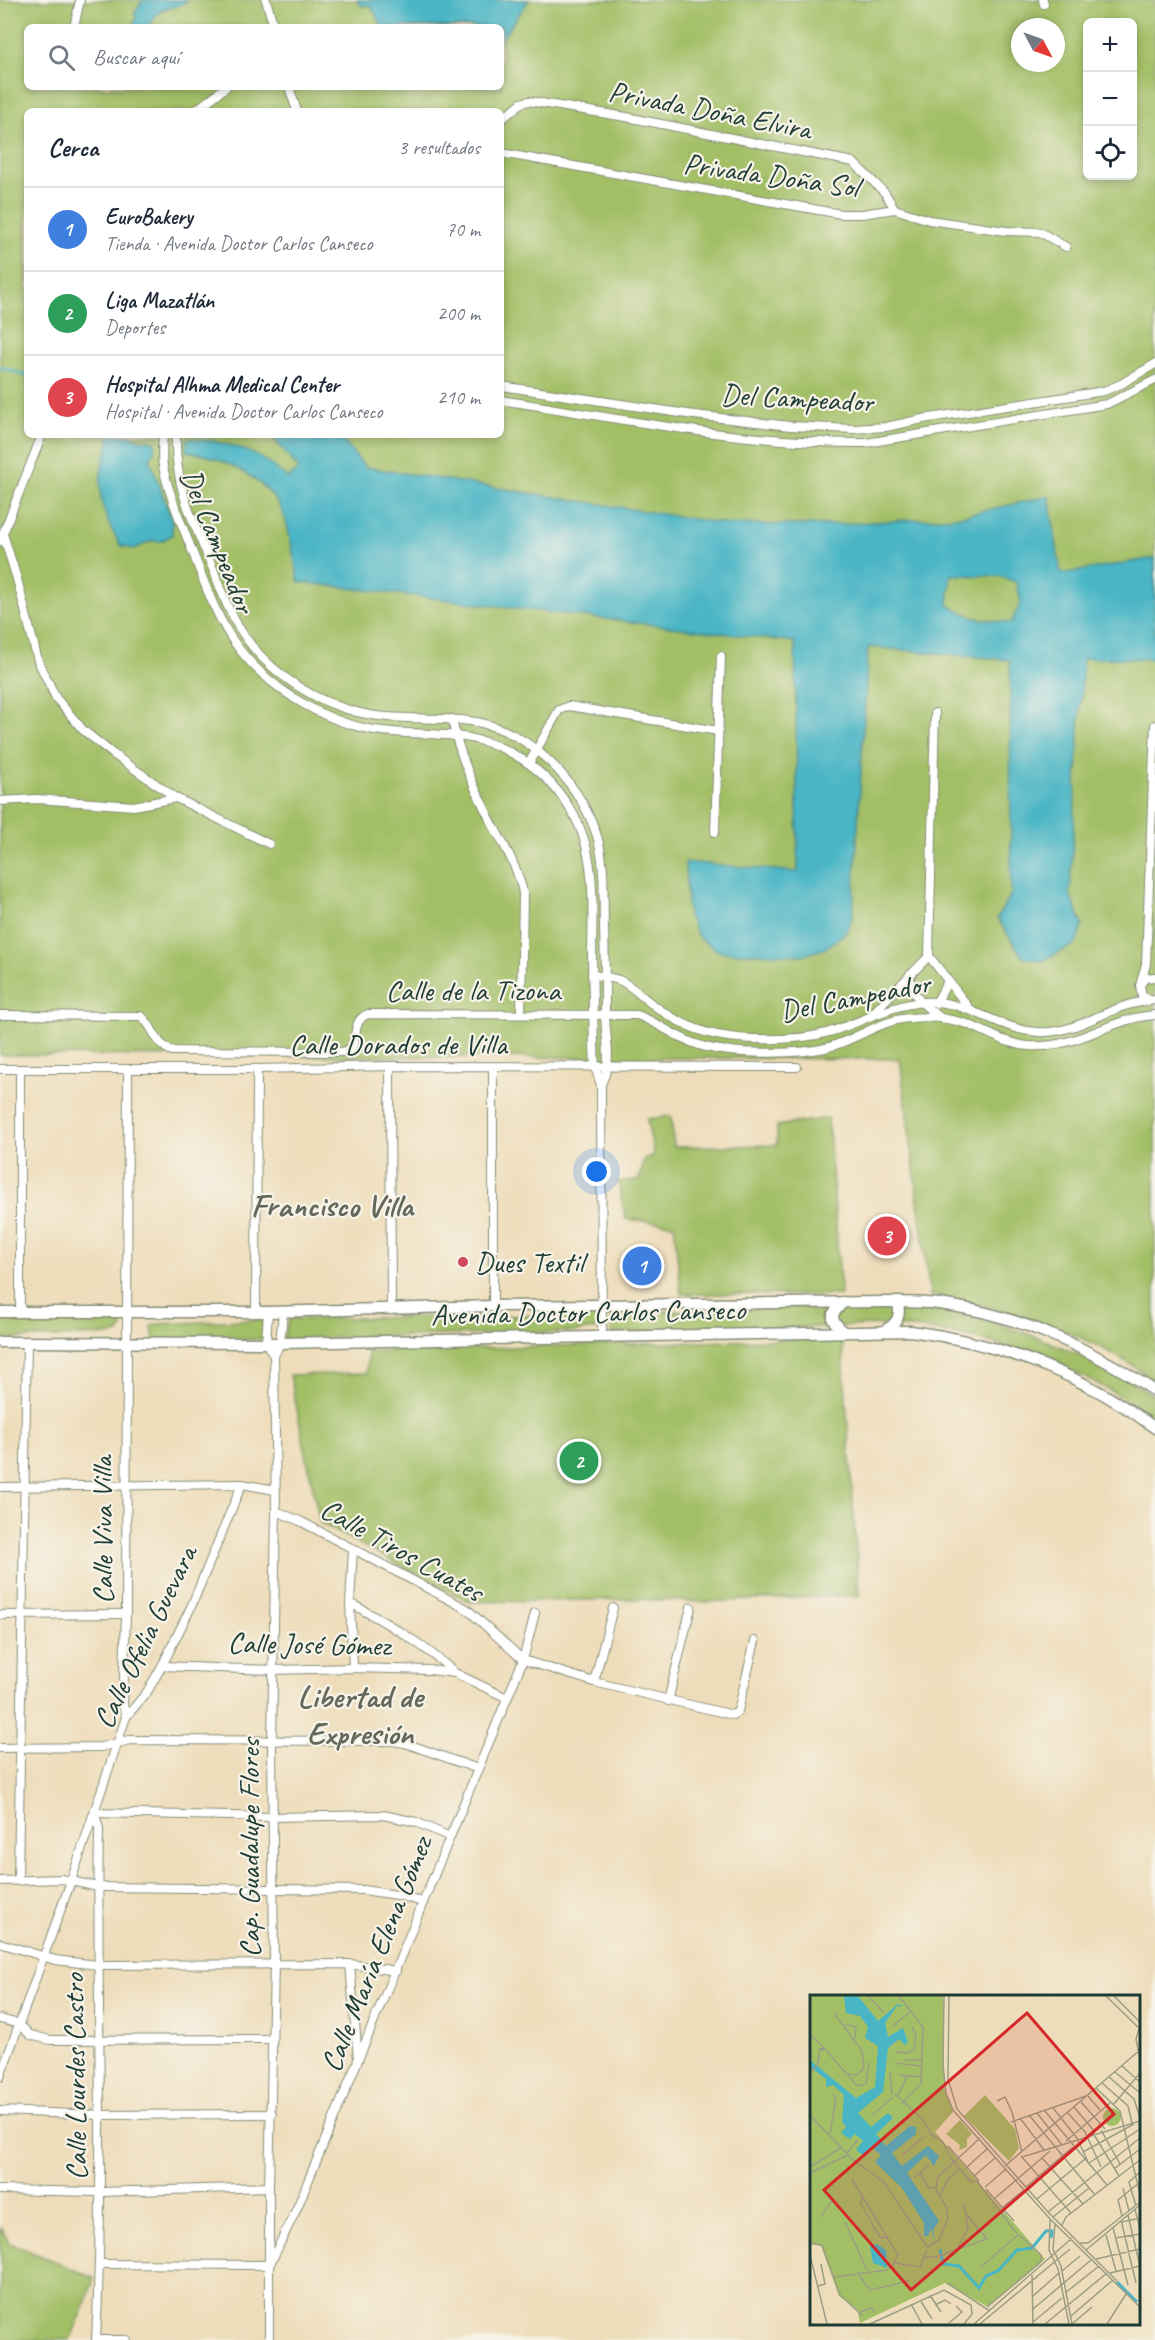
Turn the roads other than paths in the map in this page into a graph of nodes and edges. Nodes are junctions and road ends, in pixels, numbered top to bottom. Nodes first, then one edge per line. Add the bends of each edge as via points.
1 (80, 0) edge
2 (266, 0) edge
3 (75, 24) edge
4 (273, 24) edge
5 (222, 90) edge
6 (290, 90) edge
7 (199, 108) edge
8 (296, 108) edge
9 (504, 117) edge
10 (504, 154) edge
11 (895, 209) junction
12 (1066, 247) dead end
13 (1155, 366) edge
14 (1155, 380) edge
15 (504, 386) edge
16 (504, 400) edge
17 (639, 408) junction
18 (637, 421) junction
19 (41, 438) edge
20 (163, 438) edge
21 (177, 438) edge
22 (2, 538) edge
23 (721, 656) dead end
24 (285, 678) junction
25 (279, 687) junction
26 (935, 713) dead end
27 (452, 719) junction
28 (1155, 725) edge
29 (718, 731) junction
30 (455, 736) junction
31 (537, 751) junction
32 (529, 763) junction
33 (176, 798) junction
34 (0, 801) edge
35 (715, 832) dead end
36 (269, 844) dead end
37 (928, 956) junction
38 (1146, 964) junction
39 (910, 974) junction
40 (592, 975) junction
41 (606, 977) junction
42 (1155, 977) edge
43 (948, 981) junction
44 (1140, 984) junction
45 (1154, 1000) edge
46 (937, 1001) junction
47 (922, 1002) junction
48 (652, 1004) junction
49 (1119, 1008) junction
50 (929, 1009) junction
51 (971, 1010) junction
52 (521, 1014) junction
53 (0, 1015) edge
54 (593, 1015) junction
55 (605, 1015) junction
56 (872, 1015) junction
57 (1155, 1015) edge
58 (1142, 1016) junction
59 (912, 1017) junction
60 (941, 1018) junction
61 (647, 1019) junction
62 (390, 1066) junction
63 (493, 1067) junction
64 (594, 1067) junction
65 (796, 1067) dead end
66 (607, 1068) junction
67 (0, 1069) edge
68 (20, 1069) junction
69 (257, 1069) junction
70 (128, 1070) junction
71 (601, 1085) junction
72 (843, 1302) junction
73 (898, 1302) junction
74 (603, 1305) junction
75 (493, 1306) junction
76 (391, 1310) junction
77 (0, 1312) edge
78 (20, 1312) junction
79 (256, 1312) junction
80 (268, 1312) junction
81 (283, 1312) junction
82 (127, 1313) junction
83 (842, 1331) junction
84 (884, 1331) junction
85 (602, 1336) junction
86 (27, 1341) junction
87 (0, 1342) edge
88 (127, 1343) junction
89 (266, 1343) junction
90 (280, 1343) junction
91 (274, 1356) junction
92 (1155, 1391) edge
93 (1155, 1428) edge
94 (242, 1484) junction
95 (126, 1485) junction
96 (0, 1487) edge
97 (25, 1487) junction
98 (275, 1490) junction
99 (276, 1512) junction
100 (353, 1549) junction
101 (350, 1603) junction
102 (691, 1607) dead end
103 (613, 1608) dead end
104 (535, 1613) dead end
105 (126, 1614) junction
106 (0, 1615) edge
107 (22, 1615) junction
108 (755, 1641) dead end
109 (523, 1660) junction
110 (162, 1666) junction
111 (353, 1668) junction
112 (273, 1670) junction
113 (455, 1673) junction
114 (594, 1682) junction
115 (507, 1698) junction
116 (668, 1701) junction
117 (126, 1717) junction
118 (118, 1742) junction
119 (272, 1742) junction
120 (0, 1748) edge
121 (20, 1748) junction
122 (478, 1769) junction
123 (95, 1813) junction
124 (273, 1817) junction
125 (450, 1837) junction
126 (0, 1881) edge
127 (18, 1881) junction
128 (71, 1881) junction
129 (98, 1887) junction
130 (272, 1890) junction
131 (423, 1902) junction
132 (0, 1943) edge
133 (44, 1956) junction
134 (350, 1964) junction
135 (97, 1965) junction
136 (274, 1965) junction
137 (396, 1971) junction
138 (0, 2019) edge
139 (19, 2024) junction
140 (273, 2039) junction
141 (99, 2042) junction
142 (358, 2062) junction
143 (0, 2077) edge
144 (0, 2111) edge
145 (272, 2114) junction
146 (100, 2115) junction
147 (269, 2187) junction
148 (0, 2190) edge
149 (100, 2192) junction
150 (99, 2264) junction
151 (270, 2265) junction
152 (96, 2340) edge
153 (128, 2340) edge
154 (269, 2340) edge

1 - 3 street
2 - 4 street
5 - 7 street
6 - 8 street
9 - 11 street, Privada Doña Elvira via 529,101 853,162 885,193
10 - 11 street, Privada Doña Sol via 841,214
11 - 12 street, Privada Doña Sol via 929,220 1040,232
13 - 17 street, Del Campeador via 1104,391 886,427 790,426
14 - 18 street, Del Campeador via 1107,404 866,443 738,435
15 - 17 street, Del Campeador
16 - 18 street, Del Campeador
17 - 18 street
19 - 22 street
20 - 25 street, Del Campeador via 163,470 210,596 233,640
21 - 24 street, Del Campeador via 177,470 183,496 232,615 253,648
22 - 33 street via 18,579 38,661 56,698 83,730
23 - 29 street
24 - 25 street
24 - 27 street, Del Campeador via 352,711 390,718
25 - 30 street, Del Campeador via 312,708 353,725
26 - 37 street
27 - 30 street
27 - 31 street, Del Campeador via 495,727
28 - 38 street
29 - 31 street via 569,706 559,710
29 - 35 street
30 - 32 street, Del Campeador via 497,744
30 - 52 street via 479,796 520,877
31 - 32 street
31 - 41 street, Del Campeador via 575,792 596,834 602,866
32 - 40 street, Del Campeador via 563,798 583,837 590,867
33 - 34 street via 134,806
33 - 36 street
37 - 39 street
37 - 43 street
38 - 42 street
38 - 44 street
39 - 47 street via 910,987
39 - 56 street
40 - 41 street, Del Campeador
40 - 54 street, Del Campeador
41 - 48 street, Del Campeador via 621,981
41 - 55 street, Del Campeador
42 - 44 street
43 - 46 street
43 - 51 street
44 - 45 street via 1140,994
44 - 49 street, Del Campeador
45 - 49 street, Del Campeador
45 - 58 street
46 - 47 street, Del Campeador
46 - 50 street
46 - 51 street, Del Campeador
47 - 50 street
47 - 56 street, Del Campeador
48 - 56 street, Del Campeador via 694,1029 735,1037 797,1038 825,1033
48 - 61 street
49 - 51 street, Del Campeador via 1077,1027 1039,1033 1020,1030
50 - 59 street
50 - 60 street
52 - 53 street, Calle de la Tizona via 368,1014 357,1023 351,1049 342,1052 172,1051 164,1048 141,1016
52 - 54 street, Calle de la Tizona
54 - 55 street, Del Campeador
54 - 64 street
55 - 61 street, Del Campeador via 638,1015
55 - 66 street
57 - 58 street, Del Campeador
58 - 60 street, Del Campeador via 1078,1040 1038,1046 1017,1044
59 - 60 street, Del Campeador
59 - 61 street, Del Campeador via 882,1024 833,1046 803,1052 700,1046
62 - 63 street, Calle Dorados de Villa
62 - 69 street, Calle Dorados de Villa
62 - 76 street
63 - 64 street, Calle Dorados de Villa
63 - 75 street
64 - 66 street, Calle Dorados de Villa
64 - 71 street
65 - 66 street, Calle Dorados de Villa
66 - 71 street
67 - 68 street, Calle Dorados de Villa
68 - 70 street, Calle Dorados de Villa
68 - 78 street
69 - 70 street, Calle Dorados de Villa
69 - 79 street
70 - 82 street
71 - 74 street
72 - 73 main road, Avenida Doctor Carlos Canseco
72 - 74 main road, Avenida Doctor Carlos Canseco
72 - 83 main road via 833,1314
73 - 84 main road via 899,1319
73 - 92 main road, Avenida Doctor Carlos Canseco via 947,1306 1025,1325 1095,1355
74 - 75 main road, Avenida Doctor Carlos Canseco
74 - 85 street
75 - 76 main road, Avenida Doctor Carlos Canseco
76 - 81 main road, Avenida Doctor Carlos Canseco
77 - 78 main road, Avenida Doctor Carlos Canseco
78 - 82 main road, Avenida Doctor Carlos Canseco
79 - 80 main road, Avenida Doctor Carlos Canseco
79 - 82 main road, Avenida Doctor Carlos Canseco
80 - 81 main road, Avenida Doctor Carlos Canseco
80 - 89 street
81 - 90 street, Cap. Guadalupe Flores
82 - 88 street, Calle Viva Villa
83 - 84 main road, Avenida Doctor Carlos Canseco
83 - 85 main road, Avenida Doctor Carlos Canseco
84 - 93 main road, Avenida Doctor Carlos Canseco via 953,1338 1036,1361 1080,1381
85 - 90 main road, Avenida Doctor Carlos Canseco
86 - 87 main road, Avenida Doctor Carlos Canseco
86 - 88 main road, Avenida Doctor Carlos Canseco
86 - 97 street
88 - 89 main road, Avenida Doctor Carlos Canseco
88 - 95 street, Calle Viva Villa
89 - 90 main road, Avenida Doctor Carlos Canseco
89 - 91 street
90 - 91 street, Cap. Guadalupe Flores
91 - 98 street, Cap. Guadalupe Flores
94 - 95 street
94 - 98 street
94 - 110 street, Calle Ofelia Guevara
95 - 97 street
95 - 105 street, Calle Viva Villa
96 - 97 street
97 - 107 street
98 - 99 street, Cap. Guadalupe Flores
99 - 100 street, Calle Tiros Cuates
99 - 112 street, Cap. Guadalupe Flores
100 - 101 street
100 - 109 street, Calle Tiros Cuates via 467,1609
101 - 111 street
101 - 113 street, Calle José Gómez via 390,1625
102 - 116 street
103 - 114 street
104 - 109 street, Calle María Elena Gómez
105 - 107 street
105 - 117 street, Calle Viva Villa
106 - 107 street
107 - 121 street
108 - 116 street, Calle Tiros Cuates via 736,1714
109 - 114 street, Calle Tiros Cuates
109 - 115 street, Calle María Elena Gómez
110 - 112 street, Calle José Gómez
110 - 117 street, Calle Ofelia Guevara
111 - 112 street, Calle José Gómez
111 - 113 street, Calle José Gómez
112 - 119 street, Cap. Guadalupe Flores
113 - 115 street, Calle José Gómez
114 - 116 street, Calle Tiros Cuates
115 - 122 street, Calle María Elena Gómez
117 - 118 street, Calle Ofelia Guevara
118 - 119 street
118 - 121 street via 101,1747
118 - 123 street, Calle Ofelia Guevara
119 - 122 street via 405,1743
119 - 124 street, Cap. Guadalupe Flores
120 - 121 street
121 - 127 street
122 - 125 street, Calle María Elena Gómez
123 - 124 street
123 - 128 street
123 - 129 street, Calle Lourdes Castro via 99,1828
124 - 125 street via 390,1816
124 - 130 street, Cap. Guadalupe Flores
125 - 131 street, Calle María Elena Gómez
126 - 127 street
127 - 128 street
128 - 129 street
128 - 133 street
129 - 130 street
129 - 135 street, Calle Lourdes Castro
130 - 131 street via 363,1890
130 - 136 street, Cap. Guadalupe Flores
131 - 137 street, Calle María Elena Gómez
132 - 133 street
133 - 135 street
133 - 139 street
134 - 136 street
134 - 137 street
134 - 142 street
135 - 136 street
135 - 141 street, Calle Lourdes Castro
136 - 140 street, Cap. Guadalupe Flores
137 - 142 street, Calle María Elena Gómez
138 - 139 street
139 - 141 street via 30,2035 50,2040
139 - 143 street
140 - 141 street
140 - 145 street, Cap. Guadalupe Flores
141 - 146 street, Calle Lourdes Castro
142 - 151 street, Calle María Elena Gómez
144 - 146 street
145 - 146 street
145 - 147 street, Cap. Guadalupe Flores
146 - 149 street, Calle Lourdes Castro
147 - 149 street
147 - 151 street, Cap. Guadalupe Flores
148 - 149 street
149 - 150 street, Calle Lourdes Castro
150 - 151 street
150 - 152 street, Calle Lourdes Castro
151 - 154 street, Cap. Guadalupe Flores
152 - 153 street

